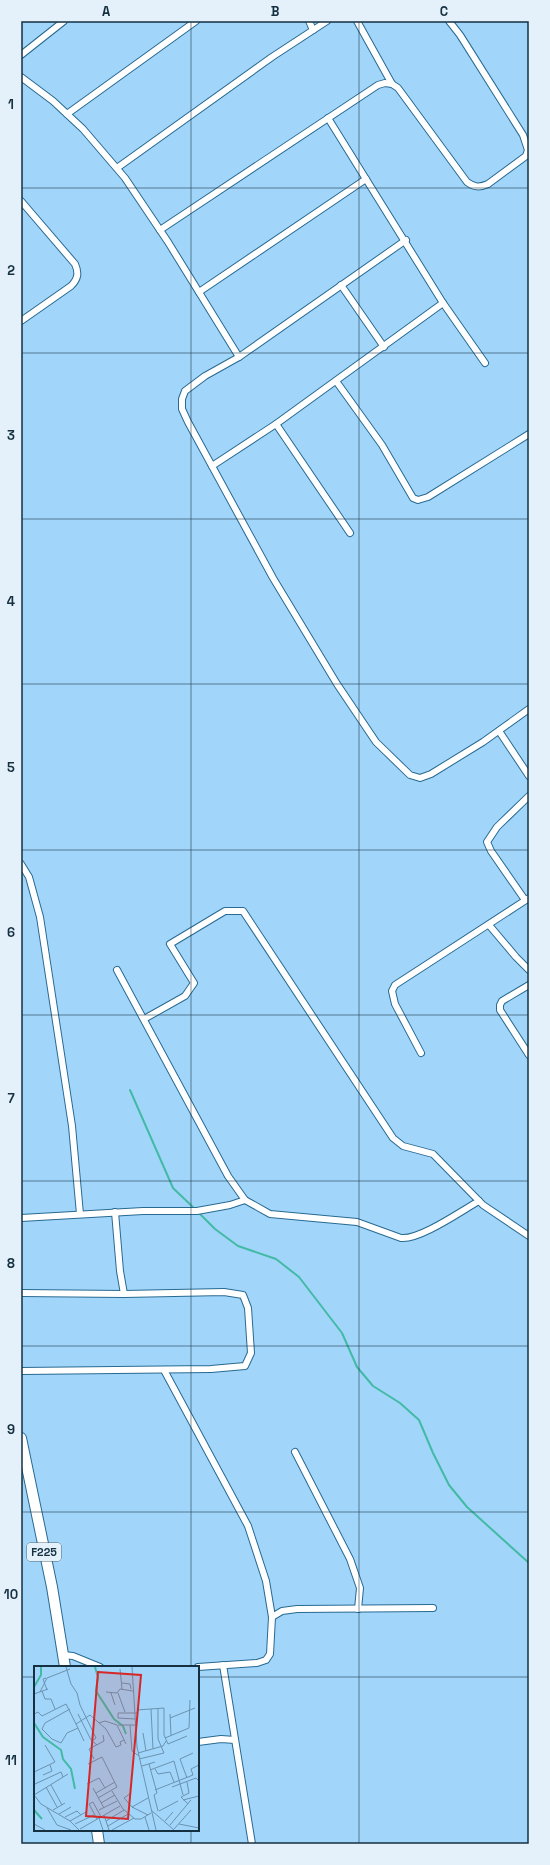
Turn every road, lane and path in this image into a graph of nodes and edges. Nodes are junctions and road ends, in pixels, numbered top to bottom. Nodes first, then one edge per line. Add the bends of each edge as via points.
1 (64, 21) edge
2 (196, 21) edge
3 (309, 21) edge
4 (327, 21) edge
5 (357, 21) edge
6 (450, 21) edge
7 (313, 30) junction
8 (21, 55) edge
9 (21, 77) edge
10 (392, 84) junction
11 (67, 114) junction
12 (328, 118) junction
13 (117, 168) junction
14 (366, 179) junction
15 (21, 201) edge
16 (160, 230) junction
17 (406, 240) junction
18 (341, 285) junction
19 (199, 292) junction
20 (443, 303) junction
21 (21, 321) edge
22 (384, 347) junction
23 (239, 357) junction
24 (485, 363) dead end
25 (336, 381) junction
26 (276, 424) junction
27 (529, 434) edge
28 (212, 466) junction
29 (350, 533) dead end
30 (529, 709) edge
31 (499, 730) junction
32 (529, 776) edge
33 (529, 796) edge
34 (21, 864) edge
35 (527, 899) edge
36 (490, 925) junction
37 (117, 970) dead end
38 (529, 970) edge
39 (529, 985) edge
40 (144, 1019) junction
41 (421, 1052) dead end
42 (529, 1055) edge
43 (245, 1200) junction
44 (479, 1201) junction
45 (115, 1212) junction
46 (80, 1214) junction
47 (21, 1218) edge
48 (529, 1236) edge
49 (21, 1293) edge
50 (124, 1294) junction
51 (164, 1370) junction
52 (21, 1371) edge
53 (21, 1438) edge
54 (296, 1452) dead end
55 (433, 1608) dead end
56 (358, 1609) junction
57 (272, 1617) junction
58 (63, 1655) junction
59 (223, 1665) junction
60 (65, 1666) edge
61 (97, 1666) edge
62 (199, 1667) edge
63 (235, 1740) junction
64 (199, 1742) edge
65 (97, 1831) edge
66 (100, 1844) edge
67 (252, 1844) edge

1 - 8 street
2 - 11 street
3 - 7 street
4 - 7 street
5 - 10 street
6 - 10 street via 523,135 528,150 526,156 488,184 474,187 467,182 398,88
7 - 13 street
9 - 11 street
10 - 12 street via 378,85
11 - 13 street
12 - 14 street
12 - 16 street
13 - 16 street
14 - 17 street
14 - 19 street
15 - 21 street via 75,264 78,276 71,286
16 - 19 street
17 - 18 street
17 - 20 street
18 - 22 street
18 - 23 street
19 - 23 street
20 - 22 street
20 - 24 street
22 - 25 street
23 - 28 street via 205,376 185,392 182,399 182,410
25 - 26 street
25 - 27 street via 382,445 413,498 418,500 428,497
26 - 28 street
26 - 29 street
28 - 31 street via 337,684 376,742 410,775 420,778 431,774
30 - 31 street
31 - 32 street
33 - 35 street via 497,827 487,842
34 - 46 street via 29,877 40,917 72,1126
35 - 36 street
36 - 38 street
36 - 41 street via 395,985 392,991 395,1004
37 - 40 street
39 - 42 street via 502,1001 500,1005 500,1010
40 - 43 street via 228,1176
40 - 44 street via 185,996 194,983 170,944 225,911 243,911 393,1138 403,1146 433,1154
43 - 44 street via 270,1214 357,1222 409,1239
43 - 45 street via 197,1211
44 - 48 street
45 - 46 street
45 - 50 street
46 - 47 street
49 - 50 street
50 - 51 street via 224,1292 243,1296 248,1308 251,1353 245,1366
51 - 52 street
51 - 57 street via 248,1526 266,1581
53 - 58 main road, F225 via 52,1587
54 - 56 street via 350,1559 360,1588
55 - 56 street
56 - 57 street via 297,1609 282,1611
57 - 59 street via 270,1654 266,1660
58 - 60 main road, F225
58 - 61 street
59 - 62 street
59 - 63 street
63 - 64 street
63 - 67 street
65 - 66 main road

